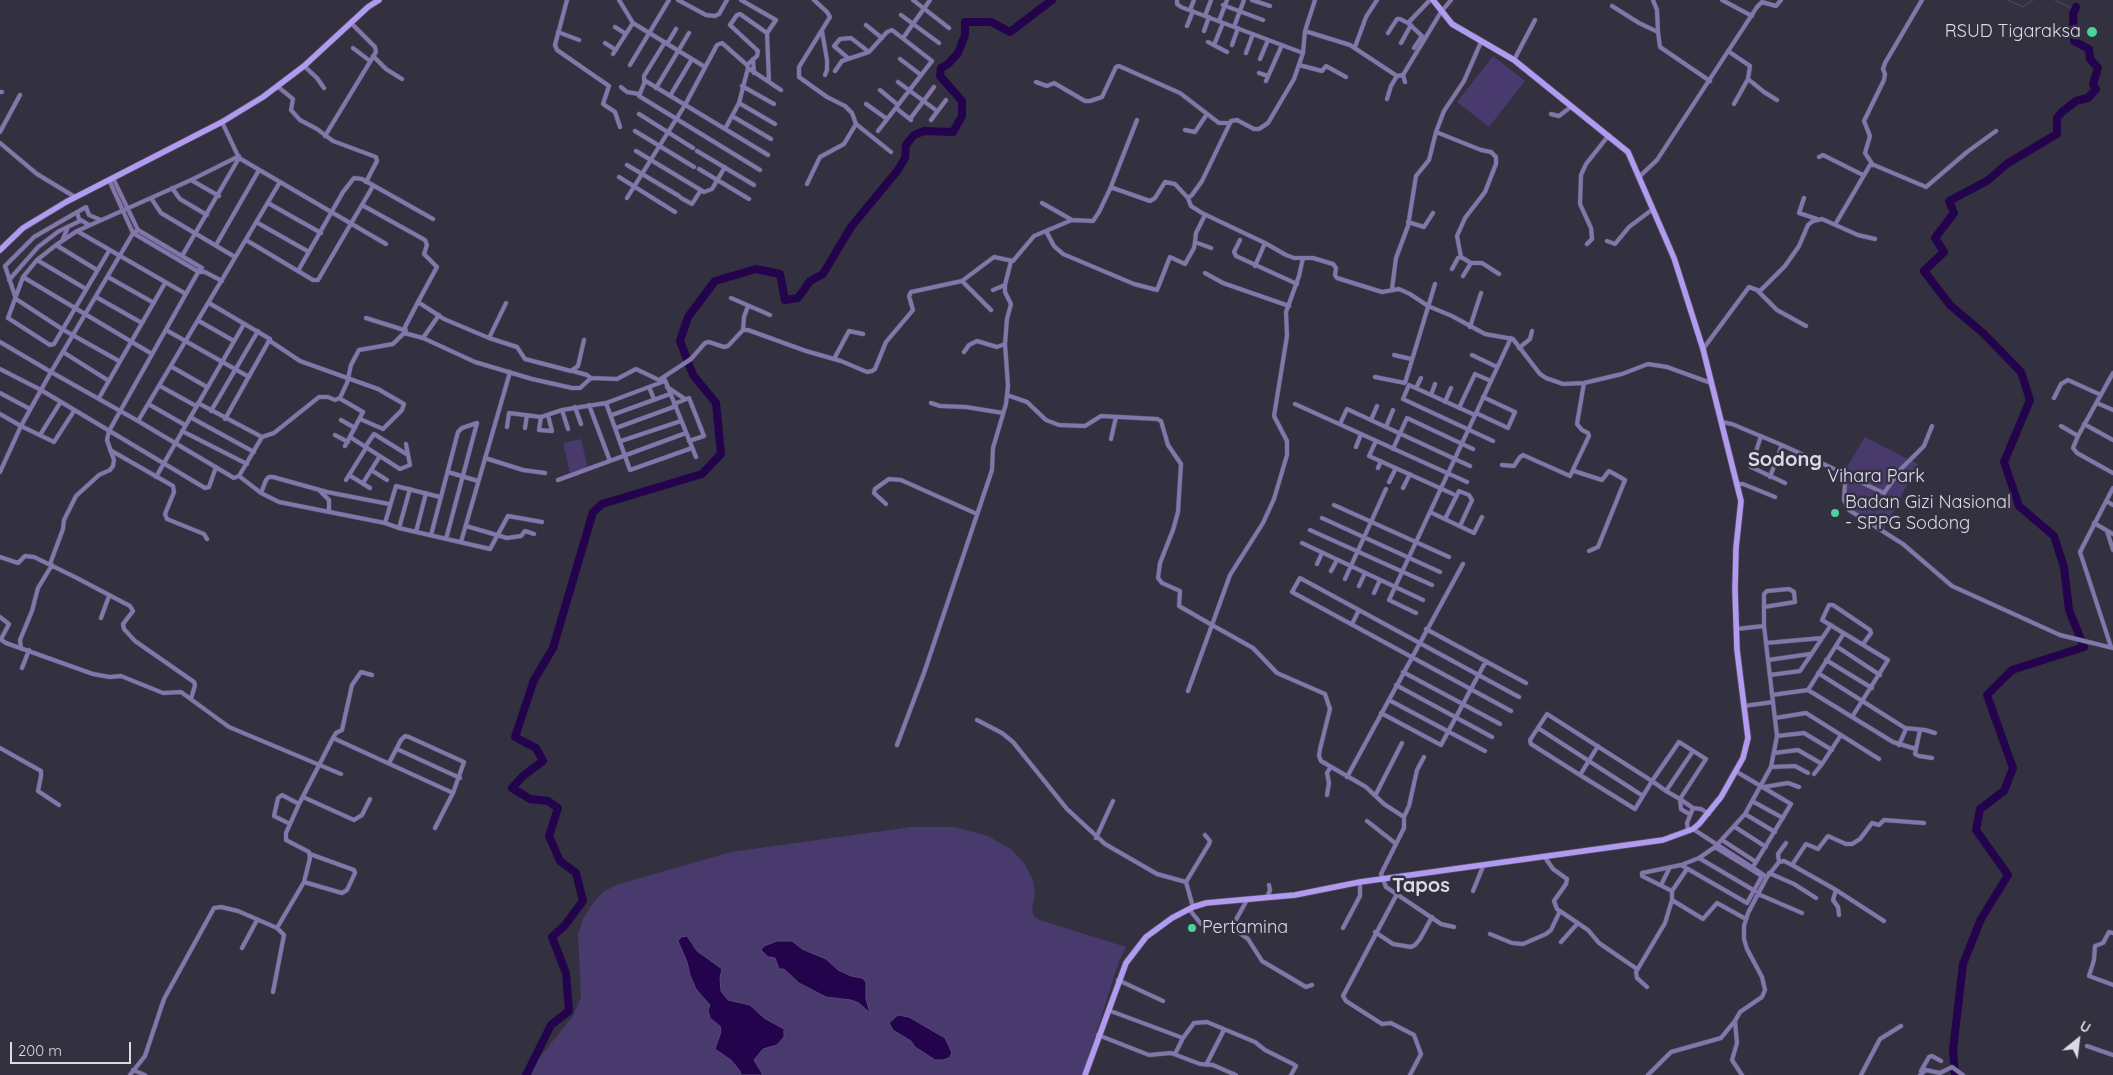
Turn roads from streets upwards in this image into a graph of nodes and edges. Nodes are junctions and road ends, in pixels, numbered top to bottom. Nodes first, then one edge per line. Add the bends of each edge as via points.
1 (379, 0) edge
2 (567, 0) edge
3 (619, 0) edge
4 (669, 0) edge
5 (678, 0) edge
6 (727, 0) edge
7 (741, 0) edge
8 (814, 0) edge
9 (913, 0) edge
10 (930, 0) edge
11 (1177, 0) edge
12 (1194, 0) edge
13 (1211, 0) edge
14 (1226, 0) edge
15 (1244, 0) edge
16 (1252, 0) edge
17 (1315, 0) edge
18 (1377, 0) edge
19 (1431, 0) edge
20 (1451, 0) edge
21 (1653, 0) edge
22 (1722, 0) edge
23 (1781, 0) edge
24 (1922, 0) edge
25 (1224, 6) junction
26 (1270, 6) dead end
27 (1612, 6) dead end
28 (924, 9) junction
29 (1191, 11) junction
30 (1240, 12) junction
31 (1441, 12) junction
32 (901, 15) dead end
33 (1752, 16) junction
34 (1207, 17) junction
35 (1263, 20) dead end
36 (1535, 20) dead end
37 (1220, 22) junction
38 (350, 23) junction
39 (633, 23) junction
40 (913, 24) junction
41 (1410, 24) junction
42 (866, 25) dead end
43 (1187, 26) dead end
44 (615, 27) dead end
45 (949, 28) dead end
46 (1236, 28) junction
47 (676, 29) dead end
48 (822, 31) junction
49 (1204, 31) dead end
50 (1306, 31) junction
51 (558, 32) junction
52 (649, 32) junction
53 (1658, 32) junction
54 (689, 33) dead end
55 (767, 33) junction
56 (1388, 33) dead end
57 (626, 34) junction
58 (1253, 34) junction
59 (882, 38) junction
60 (903, 38) junction
61 (579, 40) dead end
62 (1268, 40) junction
63 (605, 42) dead end
64 (1208, 42) dead end
65 (1401, 42) dead end
66 (1481, 42) junction
67 (666, 43) junction
68 (939, 43) dead end
69 (1232, 44) dead end
70 (1214, 45) junction
71 (1282, 45) junction
72 (353, 48) dead end
73 (1355, 48) junction
74 (1414, 48) dead end
75 (679, 51) junction
76 (1728, 51) junction
77 (870, 52) junction
78 (1227, 52) dead end
79 (1246, 53) dead end
80 (1303, 53) junction
81 (373, 56) junction
82 (848, 58) junction
83 (692, 59) junction
84 (753, 59) junction
85 (1260, 59) dead end
86 (900, 60) dead end
87 (1514, 60) junction
88 (370, 61) junction
89 (630, 65) dead end
90 (1299, 65) junction
91 (304, 66) junction
92 (705, 67) junction
93 (747, 67) junction
94 (835, 71) dead end
95 (754, 73) junction
96 (1259, 73) dead end
97 (825, 75) dead end
98 (921, 75) junction
99 (1403, 75) junction
100 (1268, 76) junction
101 (1397, 76) junction
102 (1346, 77) dead end
103 (402, 79) dead end
104 (1748, 79) junction
105 (1266, 81) dead end
106 (1710, 81) junction
107 (645, 82) junction
108 (769, 82) junction
109 (898, 82) dead end
110 (1036, 82) dead end
111 (1404, 82) dead end
112 (277, 86) junction
113 (742, 86) junction
114 (621, 87) dead end
115 (934, 87) dead end
116 (324, 88) dead end
117 (656, 88) junction
118 (782, 90) dead end
119 (880, 90) dead end
120 (909, 90) junction
121 (639, 94) junction
122 (20, 96) dead end
123 (670, 96) junction
124 (1387, 98) dead end
125 (946, 100) dead end
126 (1777, 100) dead end
127 (924, 101) junction
128 (739, 103) junction
129 (774, 104) dead end
130 (866, 104) dead end
131 (1734, 104) dead end
132 (685, 105) junction
133 (897, 106) junction
134 (1572, 106) junction
135 (938, 111) junction
136 (639, 114) dead end
137 (1207, 114) junction
138 (1551, 114) dead end
139 (732, 116) junction
140 (676, 119) junction
141 (887, 120) junction
142 (931, 120) dead end
143 (1137, 120) dead end
144 (222, 122) junction
145 (1230, 123) junction
146 (775, 124) dead end
147 (856, 124) junction
148 (620, 127) dead end
149 (725, 129) junction
150 (1185, 130) dead end
151 (635, 131) dead end
152 (1996, 131) dead end
153 (0, 132) edge
154 (878, 132) dead end
155 (1436, 132) junction
156 (668, 133) junction
157 (1609, 135) junction
158 (325, 136) junction
159 (771, 139) dead end
160 (0, 143) edge
161 (660, 146) junction
162 (636, 151) dead end
163 (891, 152) dead end
164 (768, 155) dead end
165 (239, 157) junction
166 (1819, 157) dead end
167 (651, 160) junction
168 (627, 165) dead end
169 (1873, 165) junction
170 (725, 168) junction
171 (259, 170) junction
172 (760, 170) dead end
173 (642, 174) junction
174 (1864, 175) junction
175 (619, 177) dead end
176 (1639, 177) junction
177 (111, 179) junction
178 (191, 180) junction
179 (717, 180) junction
180 (280, 182) junction
181 (366, 182) junction
182 (807, 184) dead end
183 (754, 185) dead end
184 (373, 186) junction
185 (634, 187) junction
186 (172, 188) junction
187 (1110, 189) junction
188 (701, 190) junction
189 (219, 196) junction
190 (75, 197) junction
191 (151, 198) junction
192 (627, 198) dead end
193 (1188, 198) junction
194 (1804, 198) dead end
195 (749, 200) dead end
196 (268, 203) junction
197 (1042, 203) dead end
198 (362, 206) junction
199 (126, 209) junction
200 (1653, 209) junction
201 (77, 212) junction
202 (332, 212) junction
203 (675, 212) dead end
204 (1433, 213) dead end
205 (208, 215) junction
206 (1205, 215) junction
207 (433, 219) dead end
208 (1817, 219) junction
209 (61, 220) junction
210 (101, 220) junction
211 (1072, 220) junction
212 (80, 221) junction
213 (256, 222) junction
214 (1408, 222) junction
215 (351, 224) junction
216 (1836, 224) junction
217 (90, 225) junction
218 (68, 227) junction
219 (138, 230) junction
220 (59, 231) junction
221 (77, 231) junction
222 (1046, 231) junction
223 (134, 232) junction
224 (196, 233) junction
225 (321, 233) junction
226 (1875, 238) dead end
227 (246, 240) junction
228 (1240, 240) dead end
229 (62, 241) junction
230 (1607, 241) dead end
231 (1195, 242) junction
232 (1265, 243) junction
233 (386, 244) dead end
234 (1587, 244) dead end
235 (56, 245) junction
236 (216, 245) junction
237 (1211, 248) dead end
238 (0, 250) edge
239 (109, 251) junction
240 (309, 252) junction
241 (30, 256) junction
242 (182, 256) junction
243 (119, 257) junction
244 (235, 257) junction
245 (1461, 257) junction
246 (1303, 258) junction
247 (37, 260) junction
248 (1011, 261) junction
249 (1471, 263) junction
250 (1254, 266) junction
251 (202, 267) junction
252 (1452, 269) dead end
253 (97, 270) junction
254 (28, 271) junction
255 (298, 271) junction
256 (199, 272) junction
257 (205, 272) junction
258 (1205, 273) dead end
259 (1499, 274) dead end
260 (1463, 276) dead end
261 (23, 277) junction
262 (108, 277) junction
263 (10, 280) junction
264 (962, 280) junction
265 (222, 281) junction
266 (166, 283) junction
267 (1297, 284) junction
268 (1435, 284) dead end
269 (1004, 285) junction
270 (86, 289) junction
271 (1392, 289) junction
272 (993, 290) dead end
273 (1758, 291) junction
274 (1481, 293) dead end
275 (186, 294) junction
276 (96, 297) junction
277 (731, 298) dead end
278 (16, 299) junction
279 (154, 302) junction
280 (418, 302) junction
281 (209, 303) junction
282 (506, 303) dead end
283 (748, 306) junction
284 (1289, 306) junction
285 (1428, 306) junction
286 (75, 308) junction
287 (991, 310) dead end
288 (85, 315) junction
289 (439, 315) junction
290 (770, 315) dead end
291 (366, 318) dead end
292 (199, 321) junction
293 (142, 323) junction
294 (244, 324) junction
295 (1806, 326) dead end
296 (1470, 327) junction
297 (62, 329) junction
298 (166, 330) junction
299 (743, 330) junction
300 (258, 331) junction
301 (405, 331) junction
302 (1532, 331) dead end
303 (864, 334) dead end
304 (73, 335) junction
305 (423, 338) junction
306 (489, 338) junction
307 (1511, 338) junction
308 (584, 340) dead end
309 (234, 341) junction
310 (270, 341) junction
311 (0, 342) edge
312 (131, 342) junction
313 (187, 342) junction
314 (1005, 344) junction
315 (1520, 348) junction
316 (1703, 349) junction
317 (62, 352) junction
318 (964, 352) dead end
319 (152, 354) junction
320 (1394, 355) dead end
321 (1472, 355) dead end
322 (834, 359) junction
323 (1411, 359) junction
324 (119, 361) junction
325 (222, 362) junction
326 (172, 367) junction
327 (1497, 367) junction
328 (0, 369) edge
329 (235, 370) junction
330 (573, 371) junction
331 (51, 372) junction
332 (510, 372) junction
333 (2113, 373) edge
334 (249, 377) junction
335 (348, 377) junction
336 (1375, 377) dead end
337 (591, 378) junction
338 (1421, 378) dead end
339 (665, 380) junction
340 (109, 381) junction
341 (1491, 381) junction
342 (1584, 383) junction
343 (1711, 383) junction
344 (1436, 384) dead end
345 (160, 386) junction
346 (207, 387) junction
347 (649, 387) junction
348 (668, 387) junction
349 (1416, 388) junction
350 (1451, 388) dead end
351 (41, 390) junction
352 (0, 393) edge
353 (670, 394) junction
354 (1007, 395) junction
355 (1431, 395) junction
356 (2101, 395) junction
357 (1483, 397) junction
358 (99, 398) junction
359 (339, 398) junction
360 (2054, 398) dead end
361 (654, 399) junction
362 (685, 399) junction
363 (606, 402) junction
364 (1445, 402) junction
365 (60, 403) junction
366 (931, 403) dead end
367 (2097, 403) junction
368 (1296, 404) dead end
369 (150, 405) junction
370 (197, 405) junction
371 (589, 405) junction
372 (675, 405) junction
373 (1377, 406) dead end
374 (575, 407) junction
375 (1459, 408) junction
376 (30, 409) junction
377 (562, 410) junction
378 (1393, 410) dead end
379 (2113, 410) edge
380 (74, 411) junction
381 (120, 411) junction
382 (212, 411) junction
383 (1003, 413) junction
384 (0, 414) edge
385 (1475, 414) junction
386 (527, 415) junction
387 (548, 415) junction
388 (612, 415) junction
389 (190, 417) junction
390 (541, 417) junction
391 (1116, 417) junction
392 (225, 419) junction
393 (360, 419) junction
394 (341, 420) dead end
395 (1371, 420) junction
396 (138, 421) junction
397 (681, 421) junction
398 (1722, 422) junction
399 (581, 424) dead end
400 (1340, 424) junction
401 (2084, 424) junction
402 (185, 425) junction
403 (21, 426) junction
404 (1932, 426) dead end
405 (2061, 426) dead end
406 (507, 427) dead end
407 (1386, 427) junction
408 (355, 428) junction
409 (526, 428) dead end
410 (616, 428) junction
411 (568, 429) dead end
412 (1468, 429) junction
413 (109, 431) junction
414 (182, 431) junction
415 (686, 433) junction
416 (1361, 434) junction
417 (1400, 434) junction
418 (40, 435) junction
419 (335, 435) dead end
420 (1761, 436) junction
421 (2078, 436) junction
422 (262, 437) junction
423 (1111, 439) dead end
424 (2113, 440) edge
425 (621, 441) junction
426 (689, 441) junction
427 (1376, 441) junction
428 (1493, 441) dead end
429 (348, 442) junction
430 (175, 443) junction
431 (406, 444) dead end
432 (1462, 444) junction
433 (1782, 444) junction
434 (366, 447) junction
435 (1356, 447) dead end
436 (692, 448) junction
437 (1393, 449) junction
438 (1473, 449) dead end
439 (110, 450) junction
440 (254, 452) junction
441 (408, 455) junction
442 (626, 455) junction
443 (380, 456) junction
444 (696, 457) dead end
445 (485, 458) junction
446 (1455, 458) junction
447 (610, 461) junction
448 (1381, 461) junction
449 (163, 463) junction
450 (247, 464) junction
451 (1502, 465) dead end
452 (1470, 466) dead end
453 (216, 467) junction
454 (1378, 468) dead end
455 (1396, 468) junction
456 (371, 470) junction
457 (1574, 471) junction
458 (0, 472) edge
459 (448, 472) junction
460 (545, 473) dead end
461 (2113, 473) edge
462 (1410, 474) junction
463 (1448, 474) junction
464 (349, 475) junction
465 (1845, 475) junction
466 (239, 476) junction
467 (463, 476) junction
468 (156, 477) junction
469 (1770, 477) junction
470 (346, 480) dead end
471 (387, 480) dead end
472 (558, 480) dead end
473 (478, 481) junction
474 (1389, 482) dead end
475 (1467, 482) dead end
476 (363, 483) junction
477 (1785, 483) dead end
478 (1737, 484) junction
479 (370, 488) dead end
480 (1386, 488) dead end
481 (1403, 488) dead end
482 (1441, 488) junction
483 (2113, 488) edge
484 (410, 489) junction
485 (319, 490) junction
486 (261, 493) junction
487 (426, 494) junction
488 (1453, 494) dead end
489 (440, 497) junction
490 (1775, 498) dead end
491 (2106, 502) junction
492 (389, 504) junction
493 (886, 504) dead end
494 (1334, 505) dead end
495 (2113, 506) edge
496 (329, 512) junction
497 (1430, 512) junction
498 (976, 514) junction
499 (1482, 517) dead end
500 (1322, 518) dead end
501 (1445, 519) junction
502 (542, 522) dead end
503 (1371, 522) junction
504 (385, 523) junction
505 (2094, 523) junction
506 (466, 526) junction
507 (1460, 526) junction
508 (400, 528) junction
509 (1310, 530) dead end
510 (2106, 530) junction
511 (416, 532) junction
512 (534, 534) dead end
513 (2113, 534) edge
514 (431, 535) junction
515 (498, 535) junction
516 (1364, 537) junction
517 (207, 538) dead end
518 (446, 539) junction
519 (461, 542) junction
520 (1416, 542) junction
521 (1302, 543) dead end
522 (2113, 550) edge
523 (1589, 551) dead end
524 (1358, 552) junction
525 (1322, 553) junction
526 (0, 556) edge
527 (1449, 557) dead end
528 (1409, 558) junction
529 (1337, 560) junction
530 (1317, 564) dead end
531 (1463, 564) dead end
532 (51, 565) junction
533 (1351, 566) junction
534 (1331, 572) dead end
535 (1402, 572) junction
536 (1440, 572) dead end
537 (1366, 573) junction
538 (1345, 579) dead end
539 (1380, 580) junction
540 (1432, 585) dead end
541 (1359, 586) dead end
542 (1395, 587) junction
543 (1374, 593) dead end
544 (109, 596) junction
545 (1423, 600) dead end
546 (1764, 607) junction
547 (1359, 610) junction
548 (1416, 613) dead end
549 (0, 617) edge
550 (100, 618) dead end
551 (1352, 624) junction
552 (1212, 625) junction
553 (1831, 625) junction
554 (1764, 626) junction
555 (1426, 629) junction
556 (1736, 629) junction
557 (2113, 632) edge
558 (1844, 633) junction
559 (2106, 635) junction
560 (1822, 638) junction
561 (0, 639) edge
562 (1419, 642) junction
563 (1766, 644) junction
564 (1863, 644) junction
565 (1836, 646) junction
566 (2112, 647) edge
567 (20, 648) junction
568 (29, 650) junction
569 (1810, 654) junction
570 (1411, 657) junction
571 (1768, 660) junction
572 (1826, 660) junction
573 (1486, 661) junction
574 (22, 668) dead end
575 (1404, 672) junction
576 (1818, 673) junction
577 (372, 675) dead end
578 (1479, 675) junction
579 (1770, 675) junction
580 (1880, 675) junction
581 (1526, 683) dead end
582 (1396, 686) junction
583 (1872, 688) junction
584 (1471, 689) junction
585 (1808, 690) junction
586 (1188, 691) dead end
587 (1772, 695) junction
588 (1519, 697) dead end
589 (191, 699) junction
590 (1388, 700) junction
591 (1773, 702) junction
592 (1863, 702) junction
593 (1463, 704) junction
594 (1744, 706) junction
595 (1511, 711) dead end
596 (1381, 713) junction
597 (1456, 718) junction
598 (1775, 718) junction
599 (1852, 718) junction
600 (977, 720) dead end
601 (1500, 724) dead end
602 (1538, 728) junction
603 (1906, 729) junction
604 (1920, 730) junction
605 (1448, 731) junction
606 (1935, 734) dead end
607 (1841, 735) junction
608 (1777, 736) junction
609 (1492, 737) dead end
610 (332, 738) junction
611 (1402, 743) dead end
612 (896, 745) dead end
613 (1899, 745) junction
614 (1598, 746) junction
615 (0, 748) edge
616 (397, 749) junction
617 (1916, 749) junction
618 (1485, 750) dead end
619 (1692, 750) junction
620 (1832, 750) junction
621 (1774, 753) junction
622 (1424, 757) dead end
623 (1932, 758) dead end
624 (1879, 759) dead end
625 (1588, 761) junction
626 (389, 762) junction
627 (320, 764) junction
628 (1822, 764) junction
629 (1771, 767) junction
630 (1330, 768) junction
631 (1737, 772) junction
632 (1808, 773) dead end
633 (341, 774) dead end
634 (1814, 774) dead end
635 (1580, 775) junction
636 (1347, 777) junction
637 (460, 778) junction
638 (1652, 781) junction
639 (1762, 786) junction
640 (1799, 787) dead end
641 (1666, 791) junction
642 (453, 793) junction
643 (1376, 794) junction
644 (1328, 795) dead end
645 (1643, 796) junction
646 (303, 797) junction
647 (370, 799) dead end
648 (1680, 799) junction
649 (1113, 801) dead end
650 (1752, 801) junction
651 (299, 804) junction
652 (59, 805) dead end
653 (1692, 808) junction
654 (1689, 814) junction
655 (1709, 814) junction
656 (1745, 814) junction
657 (1404, 817) junction
658 (1783, 818) junction
659 (1367, 821) dead end
660 (1924, 823) dead end
661 (290, 824) junction
662 (1735, 827) junction
663 (435, 828) dead end
664 (1691, 830) junction
665 (1775, 832) junction
666 (1206, 834) dead end
667 (1096, 838) junction
668 (1722, 840) junction
669 (1395, 843) junction
670 (1786, 844) dead end
671 (1716, 846) junction
672 (1766, 847) junction
673 (310, 854) junction
674 (1544, 856) junction
675 (1699, 858) junction
676 (1756, 862) junction
677 (1779, 862) junction
678 (1484, 864) junction
679 (1681, 865) junction
680 (1792, 865) junction
681 (1670, 867) junction
682 (1753, 867) junction
683 (1687, 868) junction
684 (1768, 875) junction
685 (1382, 880) junction
686 (304, 882) junction
687 (1186, 882) junction
688 (1360, 882) junction
689 (1270, 885) dead end
690 (1661, 885) junction
691 (1473, 890) dead end
692 (1836, 890) junction
693 (1672, 891) junction
694 (1756, 893) junction
695 (1397, 894) junction
696 (1267, 898) junction
697 (1816, 898) dead end
698 (1247, 900) junction
699 (1672, 900) junction
700 (1191, 908) junction
701 (1560, 911) junction
702 (1802, 913) dead end
703 (1839, 915) dead end
704 (1432, 917) junction
705 (1746, 919) junction
706 (258, 920) junction
707 (1884, 921) dead end
708 (1578, 923) junction
709 (1201, 924) dead end
710 (1454, 927) dead end
711 (277, 928) junction
712 (1343, 928) dead end
713 (1375, 932) junction
714 (2113, 933) edge
715 (1490, 934) dead end
716 (1561, 942) dead end
717 (242, 948) dead end
718 (1637, 969) junction
719 (1118, 980) junction
720 (1312, 985) dead end
721 (2113, 985) edge
722 (1647, 987) dead end
723 (273, 992) dead end
724 (1163, 1001) dead end
725 (1108, 1010) junction
726 (1734, 1021) junction
727 (1901, 1026) dead end
728 (1224, 1030) junction
729 (1098, 1034) junction
730 (1183, 1038) junction
731 (2087, 1046) dead end
732 (1176, 1054) junction
733 (2113, 1055) edge
734 (1942, 1061) dead end
735 (1206, 1065) junction
736 (133, 1070) junction
737 (1920, 1074) edge
738 (130, 1075) edge
739 (145, 1075) edge
740 (1084, 1075) edge
741 (1236, 1075) edge
742 (1291, 1075) edge
743 (1410, 1075) edge
744 (1648, 1075) edge
745 (1742, 1075) edge
746 (1861, 1075) edge
747 (1963, 1075) edge

1 - 38 street
2 - 51 street
3 - 39 street
4 - 52 street
5 - 6 street via 706,15 716,16
7 - 55 street via 776,20
8 - 48 street via 829,14
9 - 28 street
10 - 28 street
11 - 29 street via 1177,4
12 - 29 street
13 - 34 street
14 - 25 street
15 - 30 street
16 - 26 street
17 - 50 street
18 - 73 street via 1366,17
19 - 31 street
19 - 41 street
20 - 31 street
21 - 53 street via 1658,10
22 - 33 street
23 - 33 street via 1774,6 1761,3
24 - 169 street via 1883,67 1884,80 1864,121 1870,136 1865,153
25 - 30 street
25 - 37 street
27 - 53 street
28 - 40 street
28 - 45 street
29 - 34 street
29 - 43 street
30 - 35 street
30 - 46 street
31 - 66 street via 1452,24
31 - 99 street
32 - 40 street
33 - 76 street
34 - 37 street
34 - 49 street
36 - 87 street
37 - 46 street
37 - 70 street
38 - 81 street via 375,47
38 - 91 street
39 - 52 street
39 - 57 street
40 - 60 street
40 - 68 street
41 - 56 street via 1397,19
41 - 65 street
41 - 74 street via 1422,36
42 - 59 street
44 - 57 street
46 - 58 street
46 - 69 street
47 - 67 street
48 - 97 street via 827,60
48 - 147 street via 799,66 798,77 845,106
50 - 73 street
50 - 80 street
51 - 61 street
51 - 148 street via 556,50 609,86 603,104 616,113
52 - 67 street
52 - 89 street
53 - 106 street via 1660,47
54 - 75 street
55 - 84 street via 740,14 730,25 758,51
55 - 108 street
57 - 63 street via 614,52
58 - 62 street
58 - 79 street
59 - 60 street via 892,30
59 - 77 street
60 - 98 street via 932,61
62 - 71 street
62 - 85 street
64 - 70 street
66 - 87 street
66 - 155 street
67 - 75 street
67 - 107 street via 644,76
70 - 78 street
71 - 80 street
71 - 100 street
72 - 88 street
73 - 101 street
75 - 83 street
75 - 117 street
76 - 104 street via 1750,66
76 - 106 street
77 - 82 street
77 - 82 street via 852,38 840,39 834,46
80 - 90 street
81 - 88 street
81 - 103 street
82 - 94 street
83 - 92 street
83 - 123 street
84 - 93 street
84 - 95 street
86 - 98 street
87 - 134 street
88 - 158 street
90 - 102 street via 1322,71 1327,66
90 - 145 street via 1265,126 1254,129 1235,120
91 - 112 street
91 - 116 street
92 - 93 street via 719,43
92 - 132 street
93 - 95 street
93 - 113 street
95 - 108 street
96 - 100 street
98 - 120 street
99 - 101 street
99 - 111 street
100 - 105 street
101 - 124 street
104 - 126 street
104 - 131 street
106 - 176 street via 1657,160
107 - 117 street
107 - 121 street
108 - 118 street
109 - 120 street
110 - 137 street via 1047,86 1054,83 1087,102 1102,97 1119,66 1180,93
112 - 144 street
112 - 158 street via 293,99 291,110 295,116
113 - 128 street
113 - 129 street
114 - 121 street
115 - 127 street
117 - 123 street
119 - 133 street
120 - 127 street
120 - 133 street
121 - 140 street
122 - 153 street
123 - 132 street
125 - 135 street
127 - 133 street via 911,120
127 - 135 street
128 - 139 street
128 - 146 street
130 - 141 street
132 - 140 street
132 - 149 street
133 - 141 street
134 - 138 street via 1559,116
134 - 157 street
135 - 142 street
136 - 156 street
137 - 145 street via 1219,123
137 - 150 street via 1195,132
139 - 149 street
139 - 159 street
140 - 156 street
140 - 172 street
141 - 154 street
143 - 187 street
144 - 165 street
144 - 177 street
145 - 193 street via 1202,181
147 - 163 street
147 - 182 street via 844,144 820,157
149 - 164 street
151 - 161 street
152 - 169 street via 1926,187
155 - 214 street via 1428,160 1416,176
155 - 245 street via 1491,152 1496,157 1484,192 1457,233
156 - 161 street
156 - 170 street
157 - 176 street via 1628,152
157 - 234 street via 1581,175 1580,204 1592,228 1592,239
158 - 181 street via 376,157
160 - 190 street via 32,171
161 - 167 street
161 - 179 street
162 - 167 street
165 - 171 street
165 - 178 street
165 - 189 street
166 - 174 street via 1823,155
167 - 173 street
167 - 188 street
168 - 173 street
169 - 174 street via 1868,166
170 - 179 street
170 - 183 street
171 - 180 street
171 - 236 street
173 - 185 street
173 - 188 street via 692,204
174 - 216 street
175 - 185 street
176 - 200 street
177 - 190 street
177 - 199 street
178 - 186 street
178 - 189 street
179 - 188 street via 712,189
179 - 195 street
180 - 196 street
180 - 202 street
181 - 184 street
181 - 202 street via 354,178
184 - 198 street
184 - 207 street
185 - 192 street
185 - 203 street
186 - 191 street
186 - 205 street via 180,199
187 - 193 street via 1116,188 1150,201 1164,182 1175,184
187 - 211 street via 1096,218 1088,222
189 - 205 street
190 - 238 street via 23,228
191 - 199 street
191 - 224 street via 161,213
193 - 206 street via 1191,206
194 - 208 street via 1799,213
196 - 213 street
196 - 225 street
197 - 211 street
198 - 215 street
198 - 280 street via 425,240 424,254 437,268
199 - 210 street
199 - 219 street
199 - 223 street
200 - 230 street via 1615,244
200 - 316 street via 1674,258
201 - 209 street
201 - 210 street via 86,207 89,215
201 - 212 street
202 - 215 street
202 - 225 street
204 - 214 street via 1424,227
205 - 224 street
206 - 231 street
206 - 232 street
208 - 216 street
208 - 273 street via 1808,225 1785,266
209 - 220 street
209 - 263 street via 34,237 5,266
210 - 217 street
211 - 222 street
212 - 217 street
212 - 218 street
213 - 227 street
213 - 240 street
214 - 271 street via 1396,258
215 - 233 street
215 - 255 street via 320,278 316,281
216 - 226 street via 1858,235
217 - 221 street
218 - 220 street
218 - 229 street
219 - 223 street
219 - 242 street
220 - 241 street
221 - 229 street
221 - 239 street
222 - 231 street via 1054,246 1064,254 1156,291 1170,257 1186,264
222 - 248 street via 1034,236
223 - 243 street
223 - 256 street
224 - 236 street
224 - 242 street
225 - 240 street
227 - 244 street
227 - 255 street
228 - 250 street via 1234,255
229 - 235 street
231 - 237 street
232 - 246 street via 1290,257
232 - 250 street
235 - 247 street
235 - 253 street
236 - 244 street
239 - 243 street
239 - 253 street
240 - 255 street
241 - 254 street
241 - 263 street
242 - 251 street
243 - 262 street
243 - 266 street
244 - 265 street
245 - 249 street
245 - 252 street
246 - 267 street
246 - 271 street via 1333,264 1336,277 1345,281 1382,292
247 - 254 street
247 - 270 street
248 - 264 street via 994,257
248 - 269 street
249 - 259 street via 1482,263
249 - 260 street
250 - 267 street
251 - 256 street
251 - 257 street
253 - 270 street
254 - 261 street
256 - 257 street
256 - 275 street
257 - 265 street
258 - 284 street via 1223,283
261 - 278 street
261 - 286 street
262 - 276 street
262 - 279 street
263 - 278 street
264 - 287 street
264 - 322 street via 911,292 912,310 886,342 872,372
265 - 281 street
266 - 275 street
266 - 279 street
267 - 284 street
268 - 285 street
269 - 272 street
269 - 314 street via 1011,304
270 - 286 street
271 - 285 street via 1410,294
273 - 295 street via 1778,310
273 - 316 street via 1749,287
274 - 296 street
275 - 298 street
276 - 288 street
276 - 293 street
277 - 283 street
278 - 297 street
278 - 297 street via 8,316 10,321 50,345
279 - 293 street
280 - 289 street
280 - 301 street
281 - 292 street
281 - 294 street
282 - 306 street
283 - 290 street
283 - 299 street
284 - 552 street via 1284,364 1274,416 1287,441 1288,455 1274,499 1230,575
285 - 296 street
285 - 323 street
286 - 288 street
286 - 297 street
288 - 304 street
288 - 312 street
289 - 305 street
289 - 306 street
291 - 301 street
292 - 309 street
292 - 313 street
293 - 312 street
294 - 300 street
294 - 309 street
296 - 307 street via 1485,334
297 - 304 street
298 - 313 street
298 - 319 street
299 - 322 street
299 - 339 street via 728,346 709,342
300 - 310 street
300 - 329 street
301 - 305 street
301 - 335 street via 393,344 358,350
302 - 315 street via 1530,339
303 - 322 street via 849,331
304 - 317 street
304 - 324 street
305 - 332 street via 464,358
306 - 330 street via 518,348 525,359
307 - 315 street
307 - 327 street
308 - 330 street via 578,366
309 - 325 street
310 - 334 street
310 - 335 street via 300,361
311 - 331 street
312 - 319 street
312 - 324 street
313 - 325 street
313 - 326 street
314 - 318 street via 997,347 974,341
314 - 354 street
315 - 342 street via 1546,378 1563,384
316 - 343 street
317 - 331 street
317 - 340 street
319 - 381 street
320 - 323 street
321 - 327 street
323 - 336 street via 1405,383
324 - 340 street
325 - 329 street
325 - 346 street
326 - 345 street
326 - 346 street
327 - 341 street
328 - 351 street
329 - 334 street
329 - 382 street
330 - 337 street
331 - 351 street
331 - 358 street
332 - 337 street via 572,388 583,387
332 - 445 street
333 - 356 street
334 - 392 street
335 - 359 street
335 - 393 street via 387,393 404,404 383,428
337 - 339 street via 617,379 636,369 655,380
338 - 349 street
339 - 347 street
339 - 348 street
340 - 358 street
341 - 357 street
341 - 375 street via 1475,374
342 - 343 street via 1648,364 1667,367
342 - 457 street via 1577,424 1589,436
343 - 398 street
344 - 355 street
345 - 369 street
345 - 370 street
346 - 370 street
347 - 361 street
347 - 363 street
348 - 353 street
348 - 362 street
349 - 355 street
349 - 412 street via 1409,385 1403,399
350 - 364 street
351 - 365 street
351 - 376 street
352 - 376 street
353 - 361 street
353 - 372 street
354 - 383 street
354 - 391 street via 1027,402 1046,420 1059,424 1085,426 1101,416
355 - 364 street
356 - 360 street via 2068,380 2061,384
356 - 367 street
357 - 385 street
357 - 385 street via 1515,412 1508,428
358 - 381 street
359 - 393 street via 362,410
359 - 422 street via 319,397 274,433
361 - 388 street
362 - 372 street
362 - 426 street via 689,398 704,436
363 - 371 street
363 - 388 street
364 - 375 street
365 - 380 street
365 - 418 street
366 - 383 street
367 - 379 street
367 - 401 street
368 - 400 street
369 - 396 street
369 - 402 street
370 - 382 street
370 - 389 street
371 - 374 street
371 - 447 street
372 - 397 street
372 - 410 street
373 - 395 street
374 - 377 street
374 - 399 street
375 - 385 street
376 - 403 street
377 - 387 street
377 - 411 street
378 - 407 street
380 - 413 street
380 - 418 street via 56,441
381 - 396 street
381 - 413 street
382 - 392 street
383 - 498 street via 993,448 992,470
384 - 403 street
385 - 412 street
386 - 390 street
386 - 406 street via 509,413
386 - 409 street
387 - 390 street
387 - 390 street via 552,431 539,430
388 - 410 street
389 - 402 street
389 - 440 street
391 - 423 street
391 - 552 street via 1160,420 1168,445 1181,464 1178,512 1158,578 1180,591 1179,606
392 - 422 street
393 - 408 street
394 - 408 street
395 - 400 street via 1347,409
395 - 407 street
396 - 430 street
397 - 415 street
397 - 425 street
398 - 420 street
398 - 478 street
400 - 416 street
401 - 421 street
401 - 424 street
402 - 414 street
403 - 418 street
403 - 458 street
404 - 465 street via 1924,446 1901,469 1884,493
405 - 421 street
407 - 417 street
408 - 429 street
410 - 425 street
412 - 428 street
412 - 432 street
413 - 439 street
413 - 449 street
414 - 430 street
414 - 450 street
415 - 426 street
415 - 442 street
416 - 427 street
416 - 435 street
417 - 432 street via 1407,418
417 - 437 street
417 - 446 street
419 - 429 street
420 - 433 street
420 - 469 street via 1751,467
421 - 461 street via 2074,451
422 - 440 street
425 - 442 street
426 - 436 street
427 - 437 street
427 - 448 street via 1369,456
429 - 434 street
430 - 449 street
430 - 453 street
431 - 441 street
432 - 438 street
432 - 446 street
433 - 465 street
433 - 469 street
434 - 441 street via 374,434
434 - 443 street
434 - 464 street
436 - 442 street via 630,470
436 - 444 street
437 - 463 street
439 - 468 street
439 - 532 street via 114,460 110,470 98,475 76,496 64,520
440 - 450 street
441 - 443 street via 410,465 400,469
442 - 447 street
443 - 456 street
445 - 460 street
445 - 473 street
446 - 452 street
446 - 463 street
447 - 472 street
448 - 454 street
448 - 455 street
449 - 453 street via 208,489
449 - 468 street
450 - 466 street
451 - 457 street via 1514,466 1523,455 1568,476
453 - 466 street via 234,478
455 - 462 street
455 - 474 street
456 - 471 street
456 - 476 street
457 - 523 street via 1602,480 1609,471 1625,480 1598,547
459 - 467 street
459 - 467 street via 458,432 477,424
459 - 489 street
462 - 481 street
462 - 482 street
463 - 475 street
463 - 482 street
464 - 470 street
464 - 476 street
465 - 566 street via 1844,500 1849,510 1903,544 1952,586 2060,635
466 - 486 street
467 - 473 street
467 - 518 street
468 - 517 street via 174,488 167,519
469 - 477 street
473 - 506 street
476 - 479 street
478 - 490 street
478 - 556 street via 1741,502 1736,548
480 - 503 street
482 - 488 street
482 - 497 street
483 - 491 street
484 - 487 street
484 - 492 street via 396,486
484 - 508 street
485 - 486 street via 269,477
485 - 492 street
485 - 496 street via 329,500
486 - 496 street via 279,502
487 - 489 street
487 - 511 street
489 - 514 street
491 - 495 street
491 - 505 street
492 - 504 street
493 - 498 street via 874,493 875,490 889,479 901,480
494 - 503 street
496 - 504 street
497 - 501 street
497 - 520 street
498 - 612 street via 924,673
499 - 507 street via 1474,533
500 - 516 street
501 - 507 street
501 - 507 street via 1459,491 1469,495 1472,500
502 - 515 street via 508,516
503 - 516 street
503 - 520 street
504 - 508 street
505 - 510 street
505 - 559 street via 2080,553
506 - 515 street
506 - 519 street
508 - 511 street
509 - 524 street
510 - 513 street
510 - 522 street
511 - 514 street
512 - 515 street via 525,531 521,536 511,538
514 - 518 street
515 - 519 street via 490,549
516 - 524 street
516 - 528 street
518 - 519 street
520 - 527 street
520 - 528 street
521 - 525 street
524 - 533 street
524 - 535 street
525 - 529 street
525 - 530 street
526 - 532 street via 18,563 26,556
528 - 535 street
528 - 536 street
529 - 533 street
529 - 534 street
531 - 555 street
532 - 544 street
532 - 567 street via 38,588
533 - 537 street
533 - 538 street
535 - 540 street
535 - 542 street
537 - 539 street
537 - 541 street
539 - 542 street
539 - 543 street
542 - 545 street
542 - 548 street via 1389,600
544 - 550 street
544 - 589 street via 132,609 123,624 135,641 194,682
546 - 546 street via 1795,602 1794,592 1789,589 1764,592
546 - 554 street
547 - 551 street
547 - 551 street via 1300,578 1292,592
547 - 562 street
549 - 561 street via 9,624
551 - 570 street
552 - 586 street
552 - 630 street via 1254,648 1277,673 1325,694 1330,709 1319,756
553 - 558 street
553 - 560 street
553 - 564 street via 1822,618 1831,605 1870,630
554 - 556 street
554 - 563 street
555 - 562 street
555 - 573 street
556 - 594 street
557 - 559 street
558 - 564 street
558 - 565 street
559 - 566 street
560 - 563 street
560 - 569 street
561 - 567 street
562 - 570 street
562 - 578 street
563 - 571 street
564 - 580 street via 1888,660
565 - 572 street
565 - 580 street
567 - 568 street
568 - 574 street
568 - 589 street via 93,674 121,676 157,692 181,692
569 - 571 street
569 - 579 street via 1799,672
570 - 575 street
570 - 584 street
571 - 579 street
572 - 576 street
572 - 583 street
573 - 578 street
573 - 581 street
575 - 582 street
575 - 593 street
576 - 585 street
576 - 592 street
577 - 610 street via 358,674 352,684 345,723
578 - 584 street
578 - 588 street
579 - 587 street
580 - 583 street
582 - 590 street
582 - 597 street
583 - 592 street
584 - 593 street
584 - 595 street
585 - 587 street
585 - 599 street
587 - 591 street
589 - 627 street via 230,727
590 - 596 street
590 - 605 street
591 - 594 street
591 - 598 street
592 - 599 street
592 - 603 street
593 - 597 street
593 - 601 street
594 - 631 street via 1748,743
596 - 605 street via 1441,745
596 - 636 street
597 - 605 street
597 - 609 street
598 - 607 street via 1806,713
598 - 608 street
599 - 613 street
600 - 667 street via 1013,742 1067,809
602 - 614 street via 1547,714
602 - 625 street
602 - 635 street via 1530,740 1531,744
603 - 604 street
603 - 613 street
604 - 606 street
604 - 617 street
605 - 618 street
607 - 620 street
607 - 624 street
608 - 620 street via 1804,733
608 - 621 street
610 - 626 street
610 - 627 street
611 - 643 street
613 - 617 street
614 - 625 street
614 - 638 street
615 - 652 street via 40,771 38,791
616 - 626 street
616 - 637 street
616 - 637 street via 402,738 409,736 460,759 464,764
617 - 623 street via 1915,754
619 - 638 street via 1678,742
619 - 641 street
619 - 648 street via 1706,759
620 - 628 street
621 - 628 street via 1801,750
621 - 629 street
622 - 657 street via 1417,770
625 - 635 street
625 - 645 street
626 - 642 street
627 - 633 street
627 - 646 street
628 - 634 street
629 - 632 street via 1795,766
629 - 639 street
630 - 636 street
630 - 644 street via 1327,773
631 - 639 street
631 - 655 street
635 - 645 street via 1635,809
636 - 643 street
637 - 642 street
638 - 641 street
638 - 645 street
639 - 640 street via 1788,783
639 - 650 street
639 - 658 street via 1790,803
641 - 648 street
642 - 663 street
643 - 657 street via 1384,804
646 - 647 street via 354,820 362,815
646 - 651 street
648 - 653 street
648 - 654 street via 1681,809
649 - 667 street
650 - 656 street
650 - 658 street
651 - 661 street
651 - 661 street via 282,795 278,798 274,816
653 - 654 street
653 - 655 street
654 - 664 street via 1687,823
655 - 664 street
656 - 662 street
656 - 665 street
657 - 669 street via 1404,828
658 - 665 street
659 - 669 street
660 - 680 street via 1885,820 1878,825 1872,823 1852,844 1826,837 1818,848 1806,844
661 - 673 street via 286,840
662 - 668 street
662 - 672 street
664 - 671 street
664 - 674 street via 1663,840
665 - 672 street
666 - 687 street via 1209,844
667 - 687 street via 1157,874
668 - 671 street
668 - 676 street
669 - 685 street via 1382,869
670 - 677 street via 1778,854
671 - 675 street
671 - 682 street
671 - 694 street via 1762,876
672 - 676 street
673 - 686 street
673 - 686 street via 356,873 342,893
674 - 678 street
674 - 701 street via 1553,869 1567,879 1554,901
675 - 679 street
675 - 694 street
676 - 682 street
677 - 680 street
677 - 684 street
678 - 685 street
678 - 691 street
679 - 681 street
679 - 683 street
680 - 692 street
681 - 690 street
681 - 690 street via 1642,873 1642,876
682 - 684 street
683 - 693 street
683 - 694 street via 1745,904
684 - 694 street
684 - 697 street via 1794,884
685 - 688 street
685 - 695 street via 1386,888
686 - 711 street
687 - 700 street
688 - 696 street via 1305,894
688 - 712 street via 1360,896
689 - 696 street
690 - 693 street
692 - 703 street via 1833,900
692 - 707 street
693 - 699 street
694 - 702 street
694 - 705 street
695 - 704 street
695 - 713 street
696 - 698 street
698 - 700 street via 1206,903
698 - 720 street via 1234,929 1248,939 1262,961 1306,987
699 - 705 street via 1703,919 1717,903
699 - 718 street via 1665,922
700 - 709 street
700 - 719 street via 1146,937 1126,963
701 - 708 street
701 - 715 street via 1551,930 1523,944
704 - 710 street via 1445,926
704 - 713 street via 1420,939 1411,947 1393,944
705 - 726 street via 1744,939 1765,990 1762,997 1740,1012
706 - 711 street
706 - 717 street
706 - 736 street via 221,907 211,911 164,999 145,1056
708 - 716 street
708 - 718 street
711 - 723 street via 284,935
713 - 743 street via 1342,996 1382,1024 1392,1023 1414,1035 1422,1051
714 - 721 street via 2109,932 2103,943 2095,946 2089,976
718 - 722 street via 1635,976
719 - 724 street
719 - 725 street
725 - 729 street
725 - 730 street
726 - 744 street via 1721,1038 1671,1052
726 - 745 street via 1737,1043 1732,1060
727 - 746 street via 1880,1039
728 - 730 street via 1207,1022 1197,1022
728 - 735 street
728 - 742 street via 1260,1045 1296,1066
729 - 732 street via 1149,1055
729 - 740 street
730 - 732 street
731 - 733 street
732 - 735 street
734 - 737 street via 1929,1057
735 - 741 street
736 - 738 street
736 - 739 street
737 - 747 street via 1926,1070 1943,1072 1952,1068

